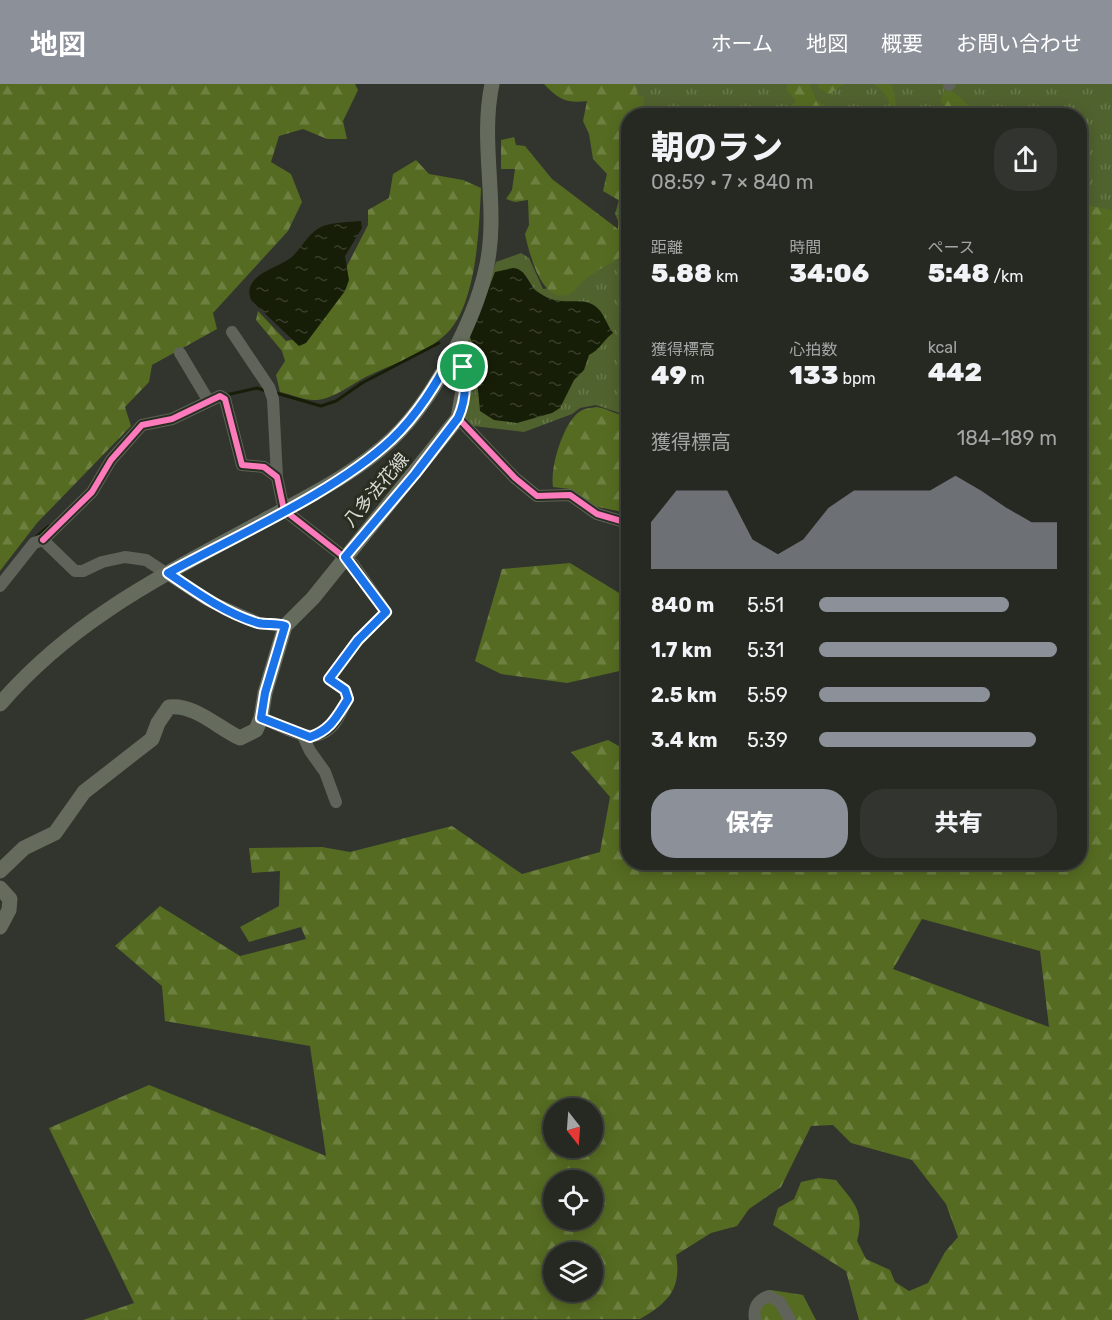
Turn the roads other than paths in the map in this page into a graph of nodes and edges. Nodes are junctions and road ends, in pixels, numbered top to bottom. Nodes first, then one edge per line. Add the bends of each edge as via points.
1 (492, 84) edge
2 (232, 332) dead end
3 (180, 353) dead end
4 (453, 353) junction
5 (208, 400) junction
6 (458, 418) junction
7 (277, 477) junction
8 (284, 510) junction
9 (621, 521) edge
10 (43, 540) junction
11 (345, 557) junction
12 (168, 573) junction
13 (0, 586) edge
14 (285, 626) junction
15 (0, 704) edge
16 (261, 718) junction
17 (303, 736) junction
18 (336, 802) dead end
19 (0, 871) edge
20 (0, 888) edge
21 (0, 927) edge
22 (755, 1320) edge
23 (790, 1320) edge

1 - 4 main road, 八多法花線 via 487,130 490,234 486,269
2 - 7 street via 273,399
3 - 5 street
4 - 6 main road, 八多法花線 via 460,360 465,379
4 - 8 main road, 八多法花線 via 431,391 392,439 364,462
5 - 7 street via 220,396 225,399 242,465 264,467
5 - 10 street via 172,418 142,425 111,460 92,492
6 - 9 street via 537,496 570,495 597,514
6 - 11 main road, 八多法花線
7 - 8 street
8 - 11 street
8 - 12 main road, 八多法花線
10 - 12 street via 75,571 125,557 146,560
10 - 13 street via 34,543
11 - 14 main road, 八多法花線
11 - 17 street via 386,612 358,640 329,679 345,690 348,699 336,720 321,734
12 - 14 street via 207,600 259,624
12 - 15 main road, 八多法花線 via 63,640
14 - 16 main road, 八多法花線
16 - 17 street
16 - 19 main road via 256,730 240,738 204,717 178,706 169,707 152,739 84,792 55,833 24,848
17 - 18 street via 325,772
20 - 21 main road via 10,899
22 - 23 street via 755,1306 769,1296 780,1302

